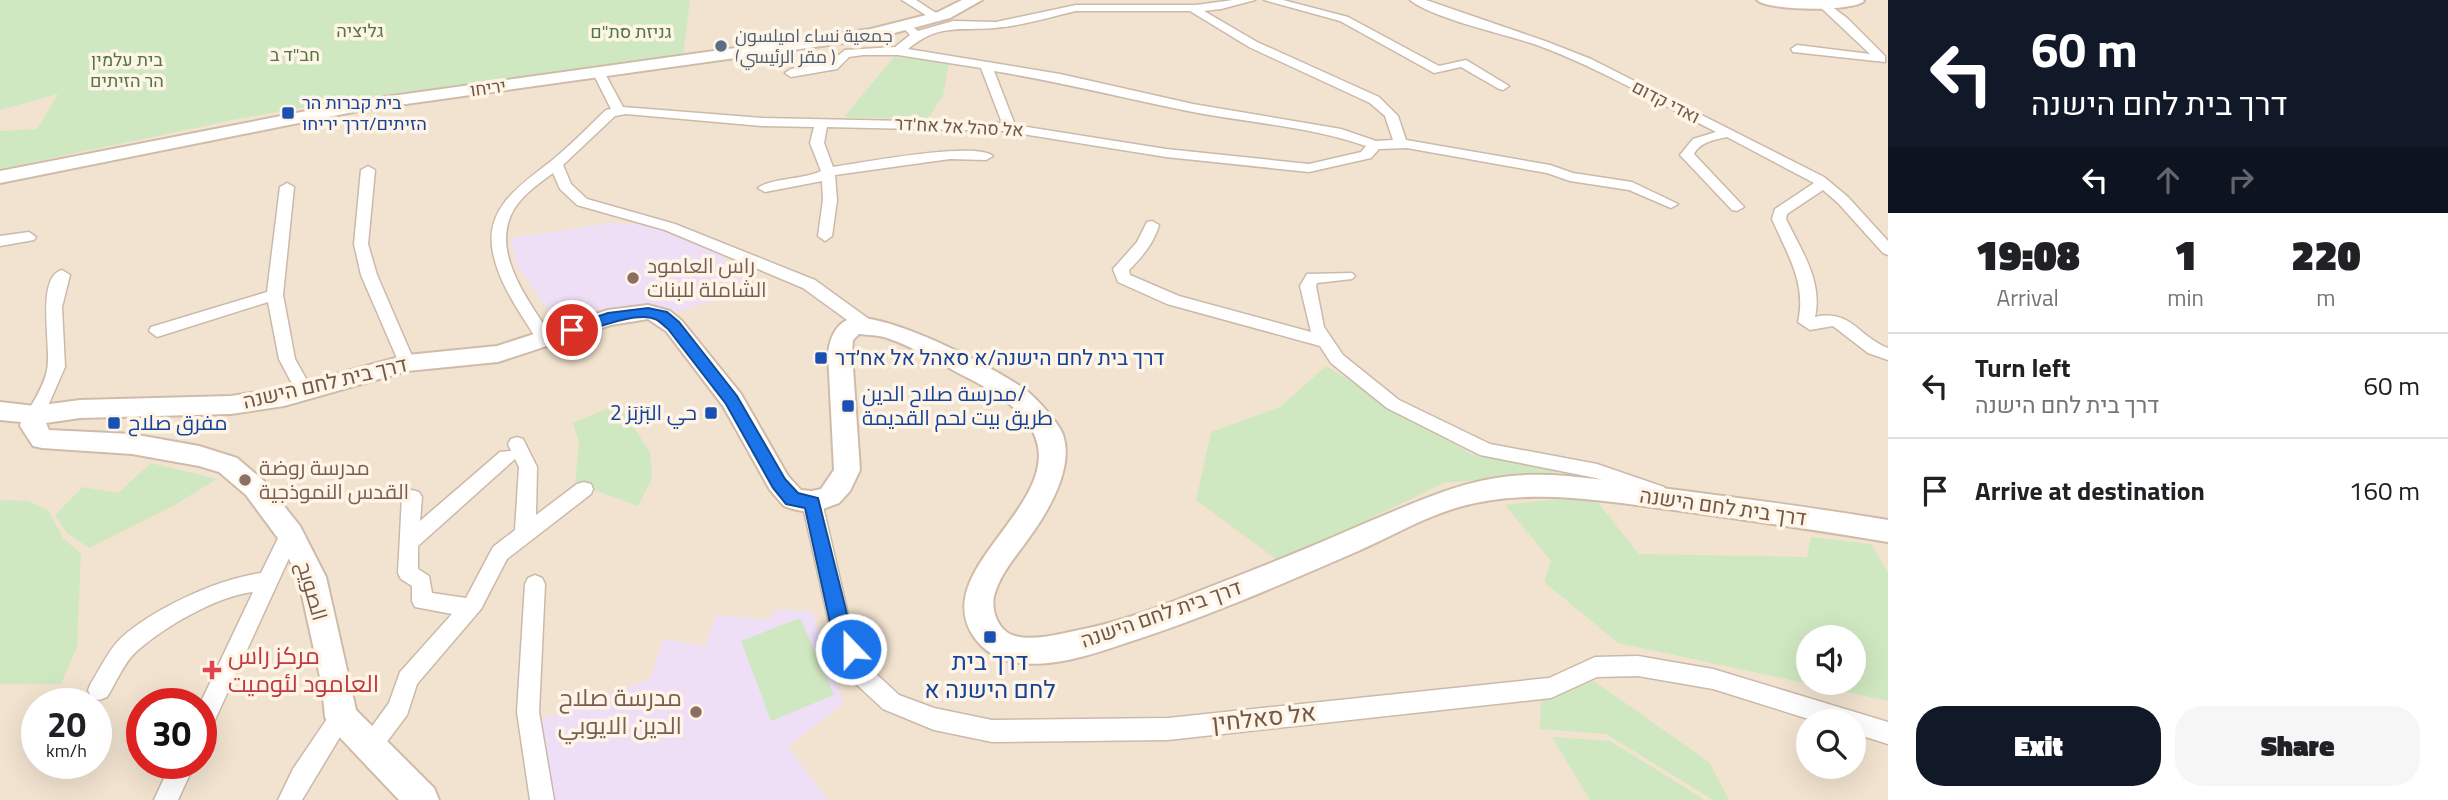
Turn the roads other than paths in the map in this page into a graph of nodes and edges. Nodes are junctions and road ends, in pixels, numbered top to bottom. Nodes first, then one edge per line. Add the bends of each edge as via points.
1 (908, 0) edge
2 (974, 0) edge
3 (1249, 0) edge
4 (1270, 0) edge
5 (1416, 0) edge
6 (1765, 0) edge
7 (1867, 0) edge
8 (1856, 1) edge
9 (1816, 2) edge
10 (1193, 8) junction
11 (936, 17) junction
12 (912, 31) junction
13 (1797, 49) dead end
14 (898, 51) junction
15 (986, 66) junction
16 (600, 73) junction
17 (791, 73) dead end
18 (1503, 86) dead end
19 (618, 110) junction
20 (821, 123) junction
21 (1010, 128) junction
22 (1728, 133) junction
23 (1400, 144) junction
24 (1375, 145) junction
25 (986, 156) dead end
26 (556, 164) junction
27 (368, 170) dead end
28 (828, 172) junction
29 (0, 177) edge
30 (1823, 184) junction
31 (286, 187) dead end
32 (765, 188) dead end
33 (1671, 204) dead end
34 (1737, 207) dead end
35 (1152, 225) dead end
36 (825, 236) dead end
37 (29, 237) dead end
38 (0, 241) edge
39 (1888, 250) edge
40 (62, 275) dead end
41 (1347, 276) dead end
42 (275, 295) junction
43 (867, 326) junction
44 (157, 331) dead end
45 (545, 339) junction
46 (1326, 342) junction
47 (1888, 354) edge
48 (407, 363) junction
49 (304, 391) junction
50 (0, 411) edge
51 (35, 415) junction
52 (584, 489) dead end
53 (412, 497) dead end
54 (1679, 500) junction
55 (812, 502) junction
56 (1888, 531) edge
57 (290, 534) junction
58 (525, 534) junction
59 (408, 542) junction
60 (269, 581) junction
61 (536, 584) dead end
62 (470, 607) junction
63 (100, 688) edge
64 (217, 691) edge
65 (1809, 709) edge
66 (341, 717) junction
67 (1866, 726) edge
68 (1888, 733) edge
69 (369, 747) junction
70 (176, 779) edge
71 (166, 800) edge
72 (290, 800) edge
73 (422, 800) edge
74 (542, 800) edge

1 - 11 street
2 - 11 street, יריחו
3 - 10 street
4 - 18 street via 1345,19 1438,70 1462,63
5 - 22 street, ואדי קדום via 1563,51
6 - 9 street
7 - 8 street
8 - 9 street
9 - 13 street via 1843,20 1881,59
10 - 12 street via 1076,8 996,25 953,24
10 - 23 street via 1251,44 1368,97 1390,113
11 - 12 street, יריחו
12 - 14 street
12 - 16 street, יריחו
14 - 15 street
14 - 17 street via 845,54 834,66
15 - 21 street
15 - 24 street via 1340,133
16 - 19 street
16 - 29 street, יריחו via 363,105
19 - 20 street, אל סהל אל אח'דר
19 - 26 street
20 - 21 street, אל סהל אל אח'דר
20 - 28 street via 817,144
21 - 24 street, אל סהל אל אח'דר via 1166,153 1309,168 1366,155
22 - 30 street, ואדי קדום
22 - 34 street via 1694,143 1687,155
23 - 24 street
23 - 33 street via 1632,186
25 - 28 street via 950,155
26 - 43 street via 565,186 582,202 670,227 809,284
26 - 45 street via 515,198 499,228 498,244 508,277
27 - 48 street via 361,244 369,275
28 - 32 street via 803,182
28 - 36 street
30 - 39 street, ואדי קדום
30 - 47 street via 1780,212 1779,219 1797,254 1812,301 1806,322 1836,320
31 - 42 street
35 - 46 street via 1150,234 1121,269 1123,278 1173,300
37 - 38 street
40 - 51 street via 54,290 58,358
41 - 46 street via 1312,278 1308,286 1316,327
42 - 44 street
42 - 49 street via 287,359
43 - 54 street, דרך בית לחם הישנה via 890,330 1000,384 1023,400 1051,436 1052,459 1044,488 992,566 979,598 982,625 994,640 1012,649 1040,651 1156,621 1452,498 1510,486 1567,486
43 - 55 street via 854,326 842,338 847,470 830,496
45 - 48 street, דרך בית לחם הישנה via 498,354
45 - 55 street, דרך בית לחם הישנה via 608,318 648,312 662,316 732,400 779,483 793,499
46 - 54 street via 1337,359 1393,404 1486,450 1597,471
48 - 49 street, דרך בית לחם הישנה
49 - 51 street, דרך בית לחם הישנה via 231,405 80,409
50 - 51 street, דרך בית לחם הישנה
51 - 57 street, الصويح via 33,426 42,439 132,444 228,465 255,488
52 - 58 street
53 - 59 street
54 - 56 street, דרך בית לחם הישנה
55 - 65 street, אל סאלחין via 842,632 863,677 891,702 934,719 992,731 1168,729 1551,688 1595,667 1638,666 1713,679
57 - 60 street
57 - 66 street, الصويح via 312,577
58 - 59 street via 528,467 512,450
58 - 62 street via 500,553
59 - 62 street via 408,573 422,582 422,601
60 - 63 street via 206,597 152,628 127,646
60 - 64 street
61 - 74 street via 528,712
62 - 69 street via 408,678 399,708
66 - 69 street
66 - 72 street via 300,777
67 - 68 street, אל סאלחין
69 - 73 street
70 - 71 street

